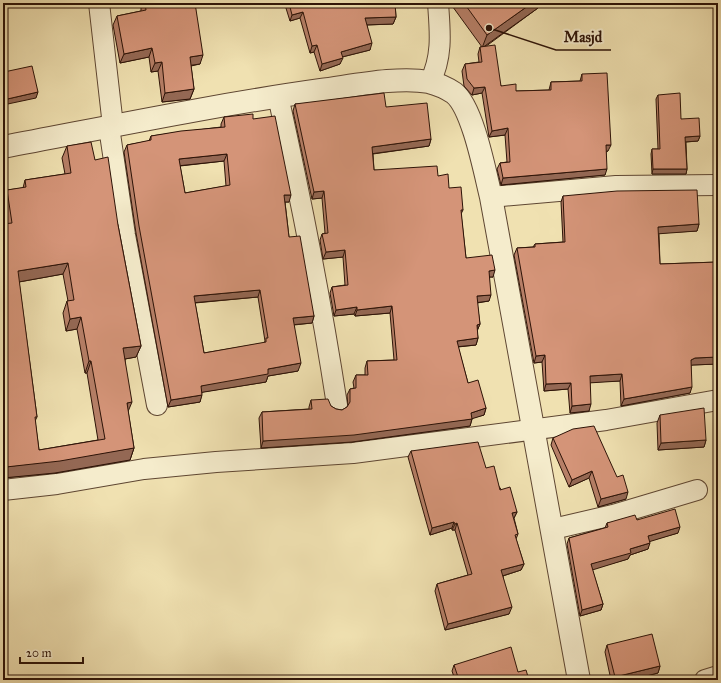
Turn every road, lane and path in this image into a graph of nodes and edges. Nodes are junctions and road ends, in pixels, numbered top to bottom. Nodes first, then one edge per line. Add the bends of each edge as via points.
1 (99, 3) edge
2 (438, 3) edge
3 (430, 82) junction
4 (278, 96) junction
5 (111, 127) junction
6 (3, 147) edge
7 (718, 185) edge
8 (491, 197) junction
9 (718, 400) edge
10 (156, 405) dead end
11 (337, 405) dead end
12 (534, 430) junction
13 (3, 490) edge
14 (697, 490) dead end
15 (553, 529) junction
16 (718, 676) edge
17 (579, 680) edge
18 (705, 680) edge

1 - 5 street
2 - 3 street via 439,58
3 - 4 street via 369,83
3 - 8 street via 455,94 464,108 477,140
4 - 5 street
4 - 11 street via 324,317
5 - 6 street
5 - 10 street via 130,264
7 - 8 street via 616,186
8 - 12 street
9 - 12 street
12 - 13 street via 353,454 144,469 57,484
12 - 15 street
14 - 15 street via 613,515
15 - 17 street
16 - 18 street

